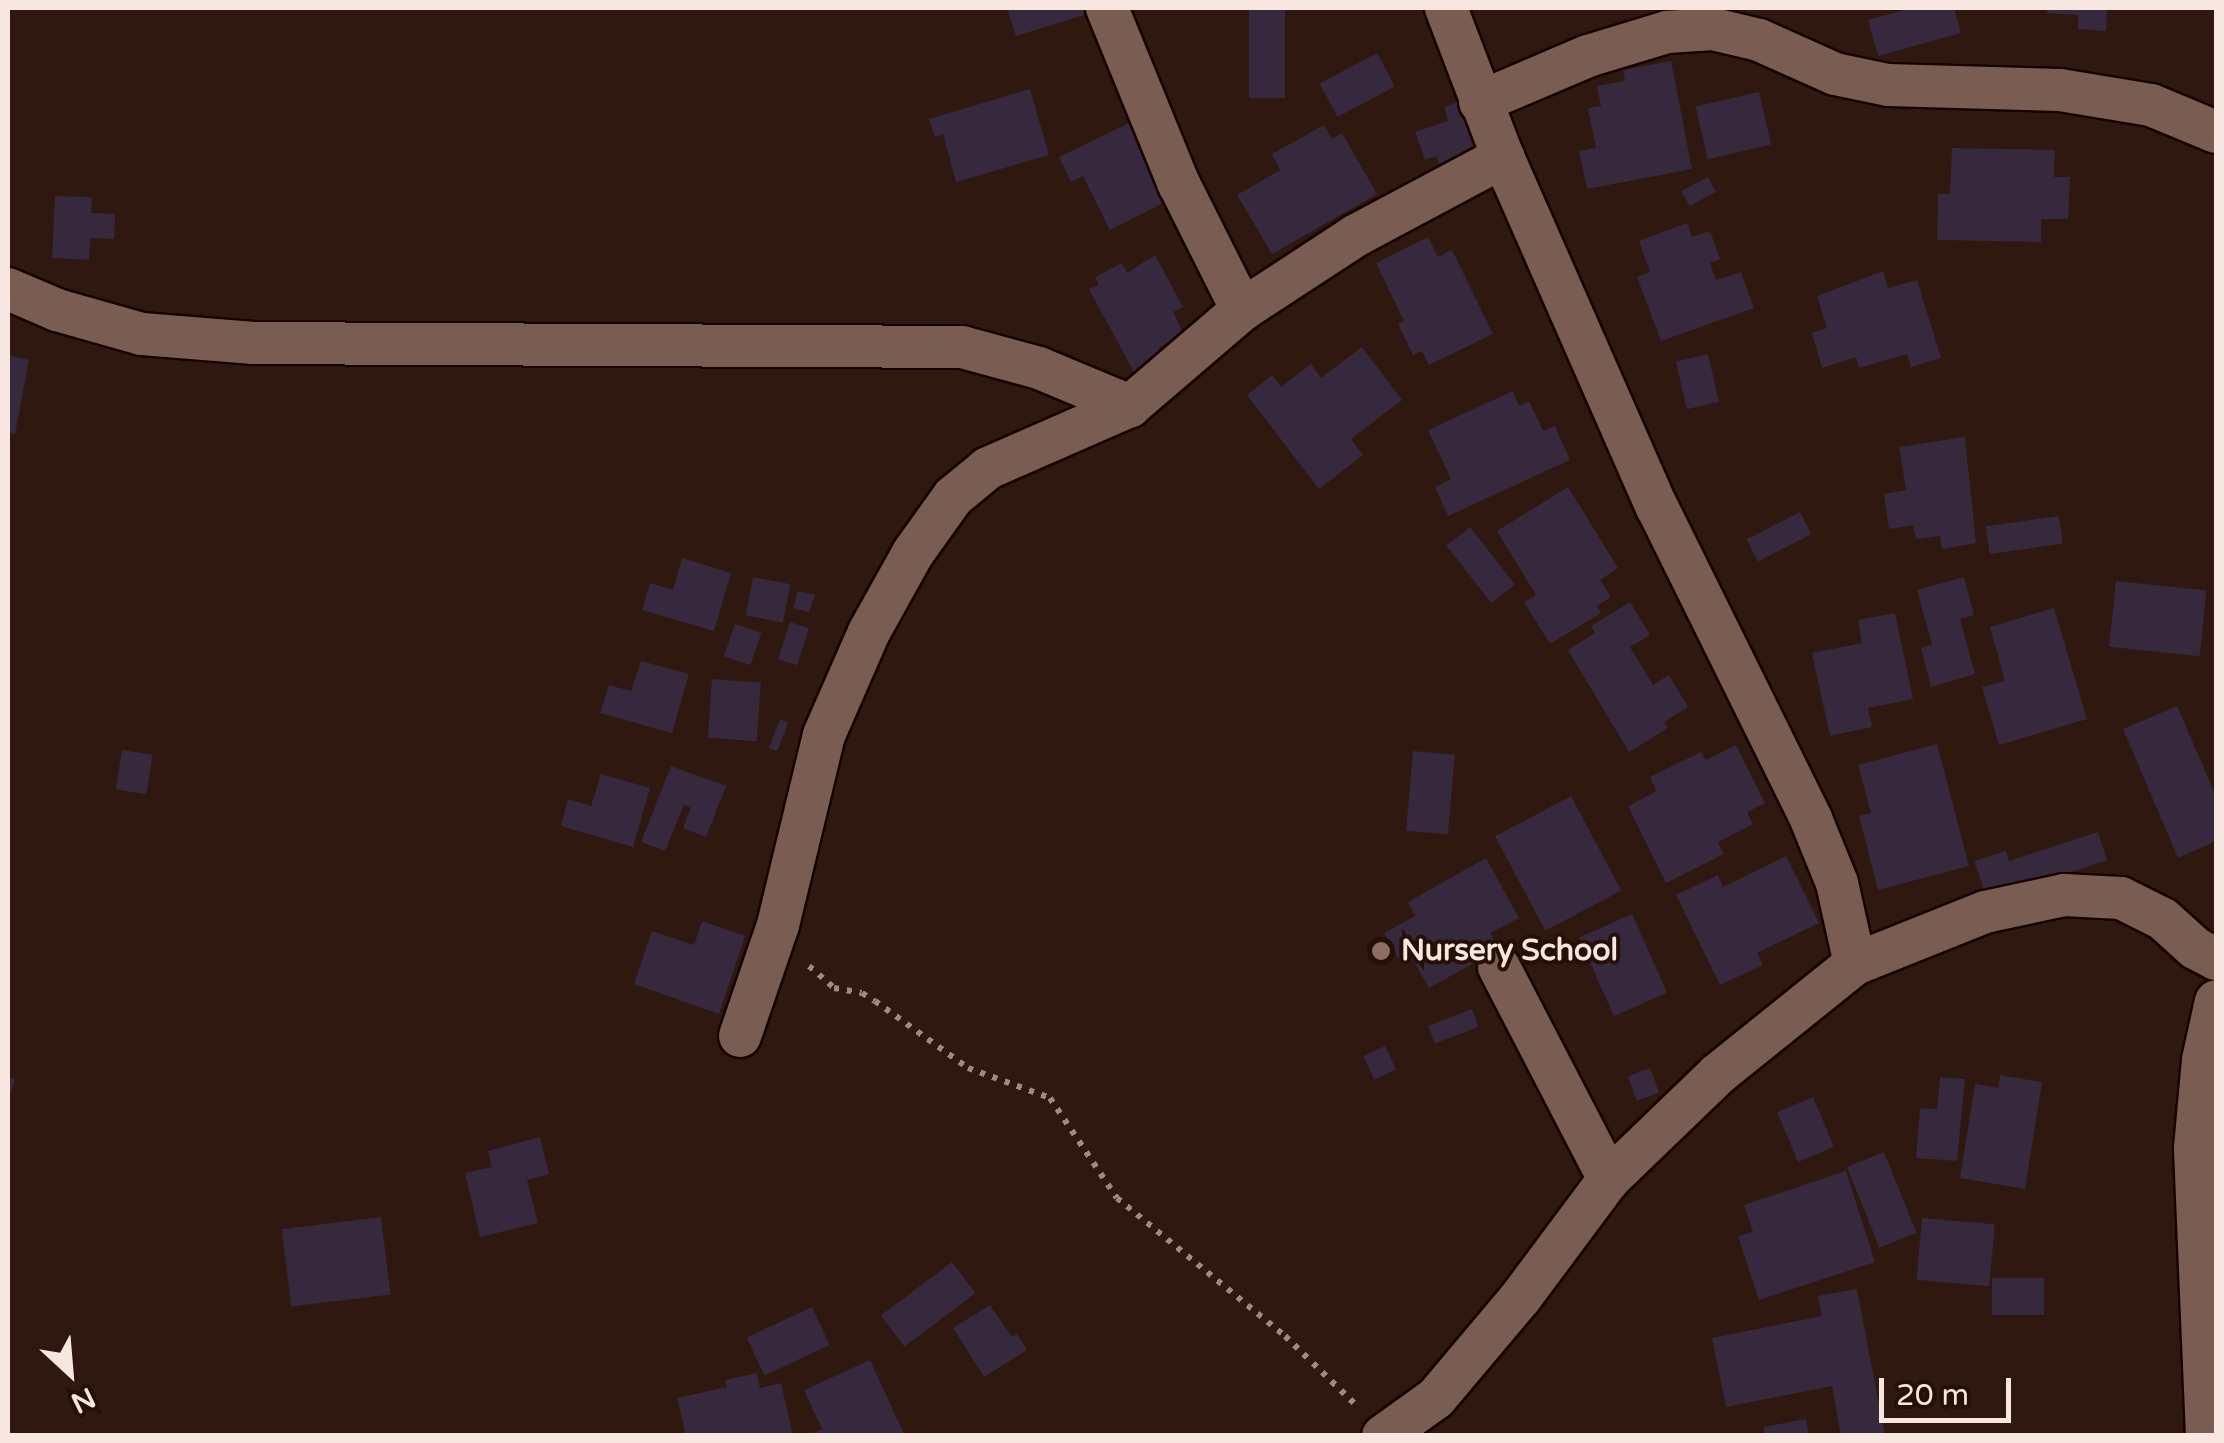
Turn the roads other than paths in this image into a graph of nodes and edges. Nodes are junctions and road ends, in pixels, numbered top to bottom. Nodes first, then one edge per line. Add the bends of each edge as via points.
1 (1107, 8) edge
2 (1446, 8) edge
3 (1480, 102) junction
4 (2216, 132) edge
5 (1502, 157) junction
6 (8, 290) edge
7 (1242, 310) junction
8 (1130, 406) junction
9 (2216, 960) edge
10 (1855, 964) junction
11 (1499, 967) dead end
12 (2216, 1000) edge
13 (740, 1036) dead end
14 (2210, 1059) edge
15 (1610, 1179) junction
16 (1443, 1417) edge
17 (1384, 1435) edge
18 (2207, 1436) edge

1 - 7 street via 1178,184
2 - 3 street
3 - 4 street via 1620,46 1667,32 1713,29 1758,40 1835,74 1888,84 2060,90 2151,105
3 - 5 street
5 - 7 street via 1356,236
5 - 10 street via 1657,507 1811,818 1836,883
6 - 8 street via 142,334 254,343 962,346 1039,368
7 - 8 street
8 - 13 street via 988,468 952,497 913,553 824,735 778,924
9 - 10 street via 2163,919 2121,898 2064,894 1985,912
10 - 15 street via 1718,1074
11 - 15 street
12 - 14 street
14 - 18 street via 2195,1148
15 - 16 street via 1521,1297
16 - 17 street

